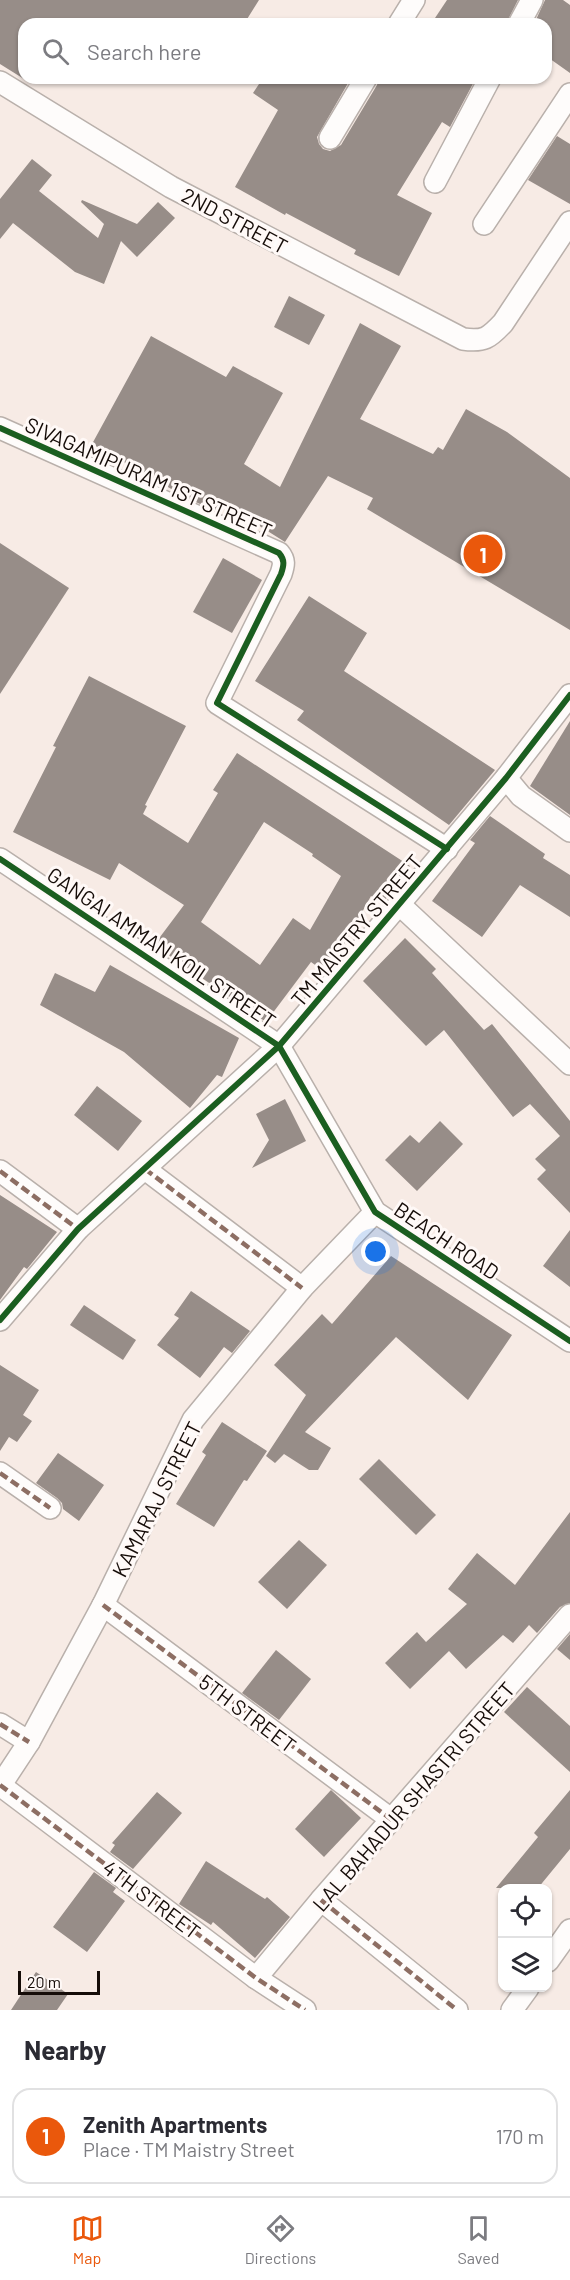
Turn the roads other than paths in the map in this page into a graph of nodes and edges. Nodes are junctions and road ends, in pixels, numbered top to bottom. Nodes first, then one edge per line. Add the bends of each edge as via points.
1 (414, 0) edge
2 (532, 0) edge
3 (403, 18) edge
4 (522, 18) edge
5 (0, 82) edge
6 (362, 84) edge
7 (487, 84) edge
8 (570, 94) edge
9 (330, 138) dead end
10 (435, 182) dead end
11 (570, 222) edge
12 (484, 224) dead end
13 (0, 428) edge
14 (570, 695) edge
15 (506, 778) junction
16 (570, 831) edge
17 (447, 849) junction
18 (0, 859) edge
19 (399, 904) junction
20 (279, 1046) junction
21 (570, 1064) edge
22 (145, 1169) junction
23 (0, 1171) edge
24 (375, 1212) junction
25 (78, 1229) junction
26 (302, 1288) junction
27 (0, 1320) edge
28 (570, 1341) edge
29 (0, 1473) edge
30 (50, 1508) dead end
31 (103, 1605) junction
32 (570, 1615) edge
33 (0, 1724) edge
34 (29, 1742) junction
35 (0, 1785) edge
36 (392, 1820) junction
37 (321, 1900) junction
38 (570, 1930) edge
39 (552, 1955) edge
40 (256, 1978) junction
41 (525, 1992) edge
42 (305, 2010) edge
43 (458, 2010) edge
44 (512, 2010) edge

1 - 3 street
2 - 4 street
5 - 11 street, 2ND STREET via 171,187 463,339 478,341 491,336 504,322
6 - 9 street
7 - 10 street
8 - 12 street
13 - 17 street, SIVAGAMIPURAM 1ST STREET via 279,553 284,566 281,574 217,703
14 - 15 street, TM MAISTRY STREET
15 - 16 street via 521,796
15 - 17 street, TM MAISTRY STREET
17 - 19 street, TM MAISTRY STREET
18 - 20 street, GANGAI AMMAN KOIL STREET
19 - 20 street, TM MAISTRY STREET
19 - 21 street
20 - 22 street, GANGAI AMMAN KOIL STREET
20 - 24 street, BEACH ROAD
22 - 25 street, GANGAI AMMAN KOIL STREET
22 - 26 street
23 - 25 street
24 - 26 street, KAMARAJ STREET
24 - 28 street, BEACH ROAD
25 - 27 street, GANGAI AMMAN KOIL STREET
26 - 31 street, KAMARAJ STREET via 194,1420
29 - 30 street
31 - 34 street, KAMARAJ STREET
31 - 36 street, 5TH STREET
32 - 36 street, LAL BAHADUR SHASTRI STREET
33 - 34 street
34 - 35 street, KAMARAJ STREET
35 - 40 street, 4TH STREET
36 - 37 street, LAL BAHADUR SHASTRI STREET
37 - 40 street, LAL BAHADUR SHASTRI STREET
37 - 43 street
38 - 39 street
40 - 42 street, 4TH STREET
41 - 44 street

